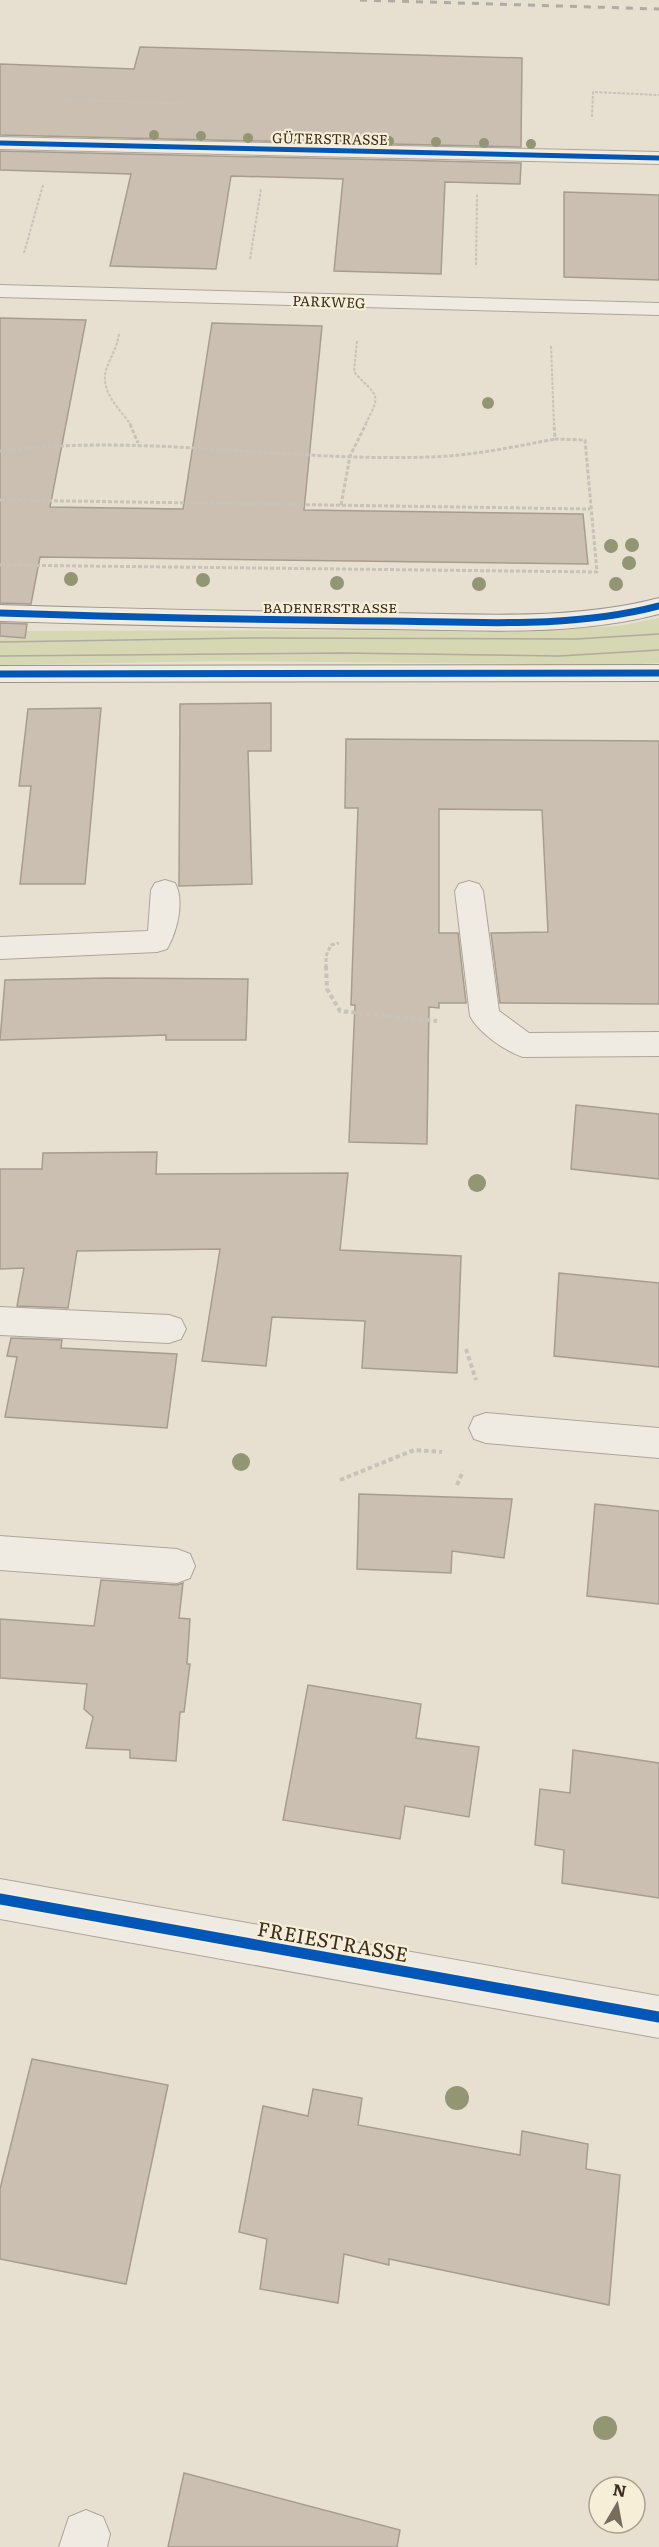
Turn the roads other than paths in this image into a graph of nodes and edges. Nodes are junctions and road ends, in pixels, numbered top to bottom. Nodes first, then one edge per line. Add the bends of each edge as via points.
1 (0, 143) edge
2 (659, 158) edge
3 (7, 291) edge
4 (659, 309) edge
5 (659, 606) edge
6 (0, 613) edge
7 (659, 673) edge
8 (0, 674) edge
9 (165, 890) dead end
10 (469, 891) dead end
11 (0, 948) edge
12 (659, 1044) edge
13 (0, 1321) edge
14 (170, 1329) dead end
15 (486, 1428) road end
16 (659, 1443) edge
17 (0, 1553) edge
18 (177, 1566) dead end
19 (0, 1899) edge
20 (659, 2017) edge

1 - 2 street, GÜTERSTRASSE
3 - 4 street, PARKWEG
5 - 6 street, BADENERSTRASSE via 624,615 522,622
7 - 8 street
9 - 11 street via 162,931 157,941
10 - 12 street via 485,1017 523,1046
13 - 14 street
15 - 16 street
17 - 18 street
19 - 20 street, FREIESTRASSE

